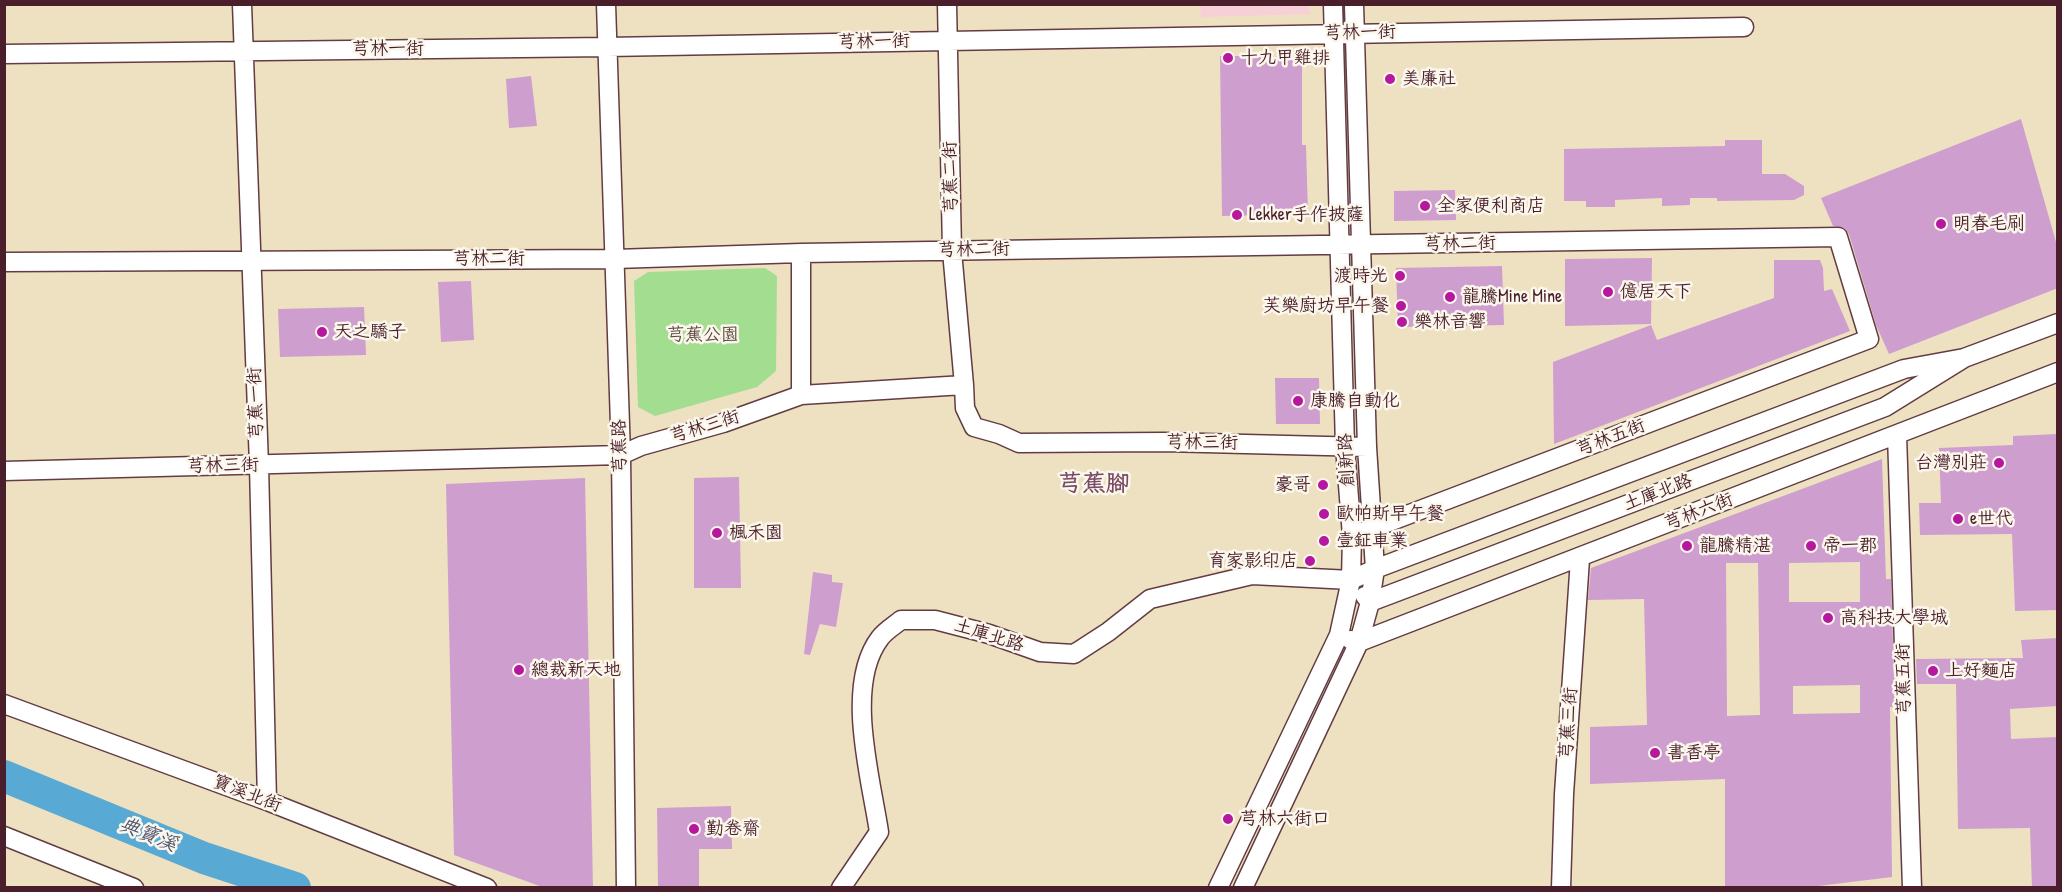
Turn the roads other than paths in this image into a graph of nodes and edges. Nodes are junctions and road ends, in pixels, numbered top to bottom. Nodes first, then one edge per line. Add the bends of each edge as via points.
1 (242, 4) edge
2 (606, 4) edge
3 (947, 4) edge
4 (1333, 4) edge
5 (1354, 4) edge
6 (1744, 27) dead end
7 (1355, 33) junction
8 (1334, 34) junction
9 (948, 40) junction
10 (607, 47) junction
11 (244, 50) junction
12 (4, 54) edge
13 (1340, 246) junction
14 (1360, 246) junction
15 (952, 250) junction
16 (801, 253) junction
17 (615, 259) junction
18 (250, 260) junction
19 (4, 262) edge
20 (2058, 323) edge
21 (1869, 339) joint
22 (1964, 358) junction
23 (2058, 372) edge
24 (964, 385) junction
25 (801, 395) junction
26 (1897, 435) junction
27 (1345, 447) junction
28 (1367, 447) junction
29 (621, 455) junction
30 (259, 465) junction
31 (4, 471) edge
32 (1374, 529) junction
33 (1352, 536) junction
34 (1580, 559) junction
35 (1375, 569) junction
36 (1351, 580) junction
37 (1370, 602) junction
38 (1339, 635) junction
39 (1359, 642) junction
40 (4, 704) edge
41 (267, 801) junction
42 (5, 836) edge
43 (134, 888) edge
44 (487, 888) edge
45 (626, 888) edge
46 (841, 888) edge
47 (1218, 888) edge
48 (1243, 888) edge
49 (1561, 888) edge
50 (1912, 888) edge

1 - 11 street, 芎蕉一街
2 - 10 street, 芎蕉路
3 - 9 street, 芎蕉二街
4 - 8 street, 創新路
5 - 7 street, 創新路
6 - 7 street, 芎林一街
7 - 8 street, 芎林一街
7 - 14 street, 創新路
8 - 9 street, 芎林一街
8 - 13 street, 創新路
9 - 10 street, 芎林一街
9 - 15 street, 芎蕉二街
10 - 11 street, 芎林一街
10 - 17 street, 芎蕉路
11 - 12 street, 芎林一街
11 - 18 street, 芎蕉一街
13 - 14 street, 芎林二街
13 - 15 street, 芎林二街
13 - 27 street, 創新路
14 - 21 street, 芎林二街 via 1838,237
14 - 28 street, 創新路
15 - 16 street, 芎林二街
15 - 24 street, 芎蕉二街
16 - 17 street, 芎林二街
16 - 25 street
17 - 18 street, 芎林二街
17 - 29 street, 芎蕉路
18 - 19 street, 芎林二街
18 - 30 street, 芎蕉一街
20 - 22 street, 土庫北路
21 - 32 street, 芎林五街
22 - 35 street, 土庫北路 via 1904,369
22 - 37 street, 土庫北路 via 1885,407
23 - 26 street, 芎林六街
24 - 25 street, 芎林三街
24 - 27 street, 芎林三街 via 965,408 974,428 1019,443
25 - 29 street, 芎林三街
26 - 34 street, 芎林六街
26 - 50 street, 芎蕉五街
27 - 28 street, 芎林三街
27 - 33 street, 創新路
28 - 32 street, 創新路
29 - 30 street, 芎林三街
29 - 45 street, 芎蕉路
30 - 31 street, 芎林三街
30 - 41 street, 芎蕉一街
32 - 33 street, 芎林五街
32 - 35 street, 創新路
33 - 36 street, 創新路
34 - 39 street, 芎林六街
34 - 49 street, 芎蕉三街
35 - 36 street, 土庫北路
35 - 37 street, 創新路
36 - 37 street
36 - 38 street, 創新路
36 - 46 street, 土庫北路 via 1252,575 1150,599 1074,654 1040,652 935,620 901,620 880,637 867,663 863,688 861,716 879,832
37 - 39 street, 創新路
38 - 39 street
38 - 47 street, 創新路
39 - 48 street, 創新路
40 - 41 street, 寶溪北街
41 - 44 street, 寶溪北街
42 - 43 street

